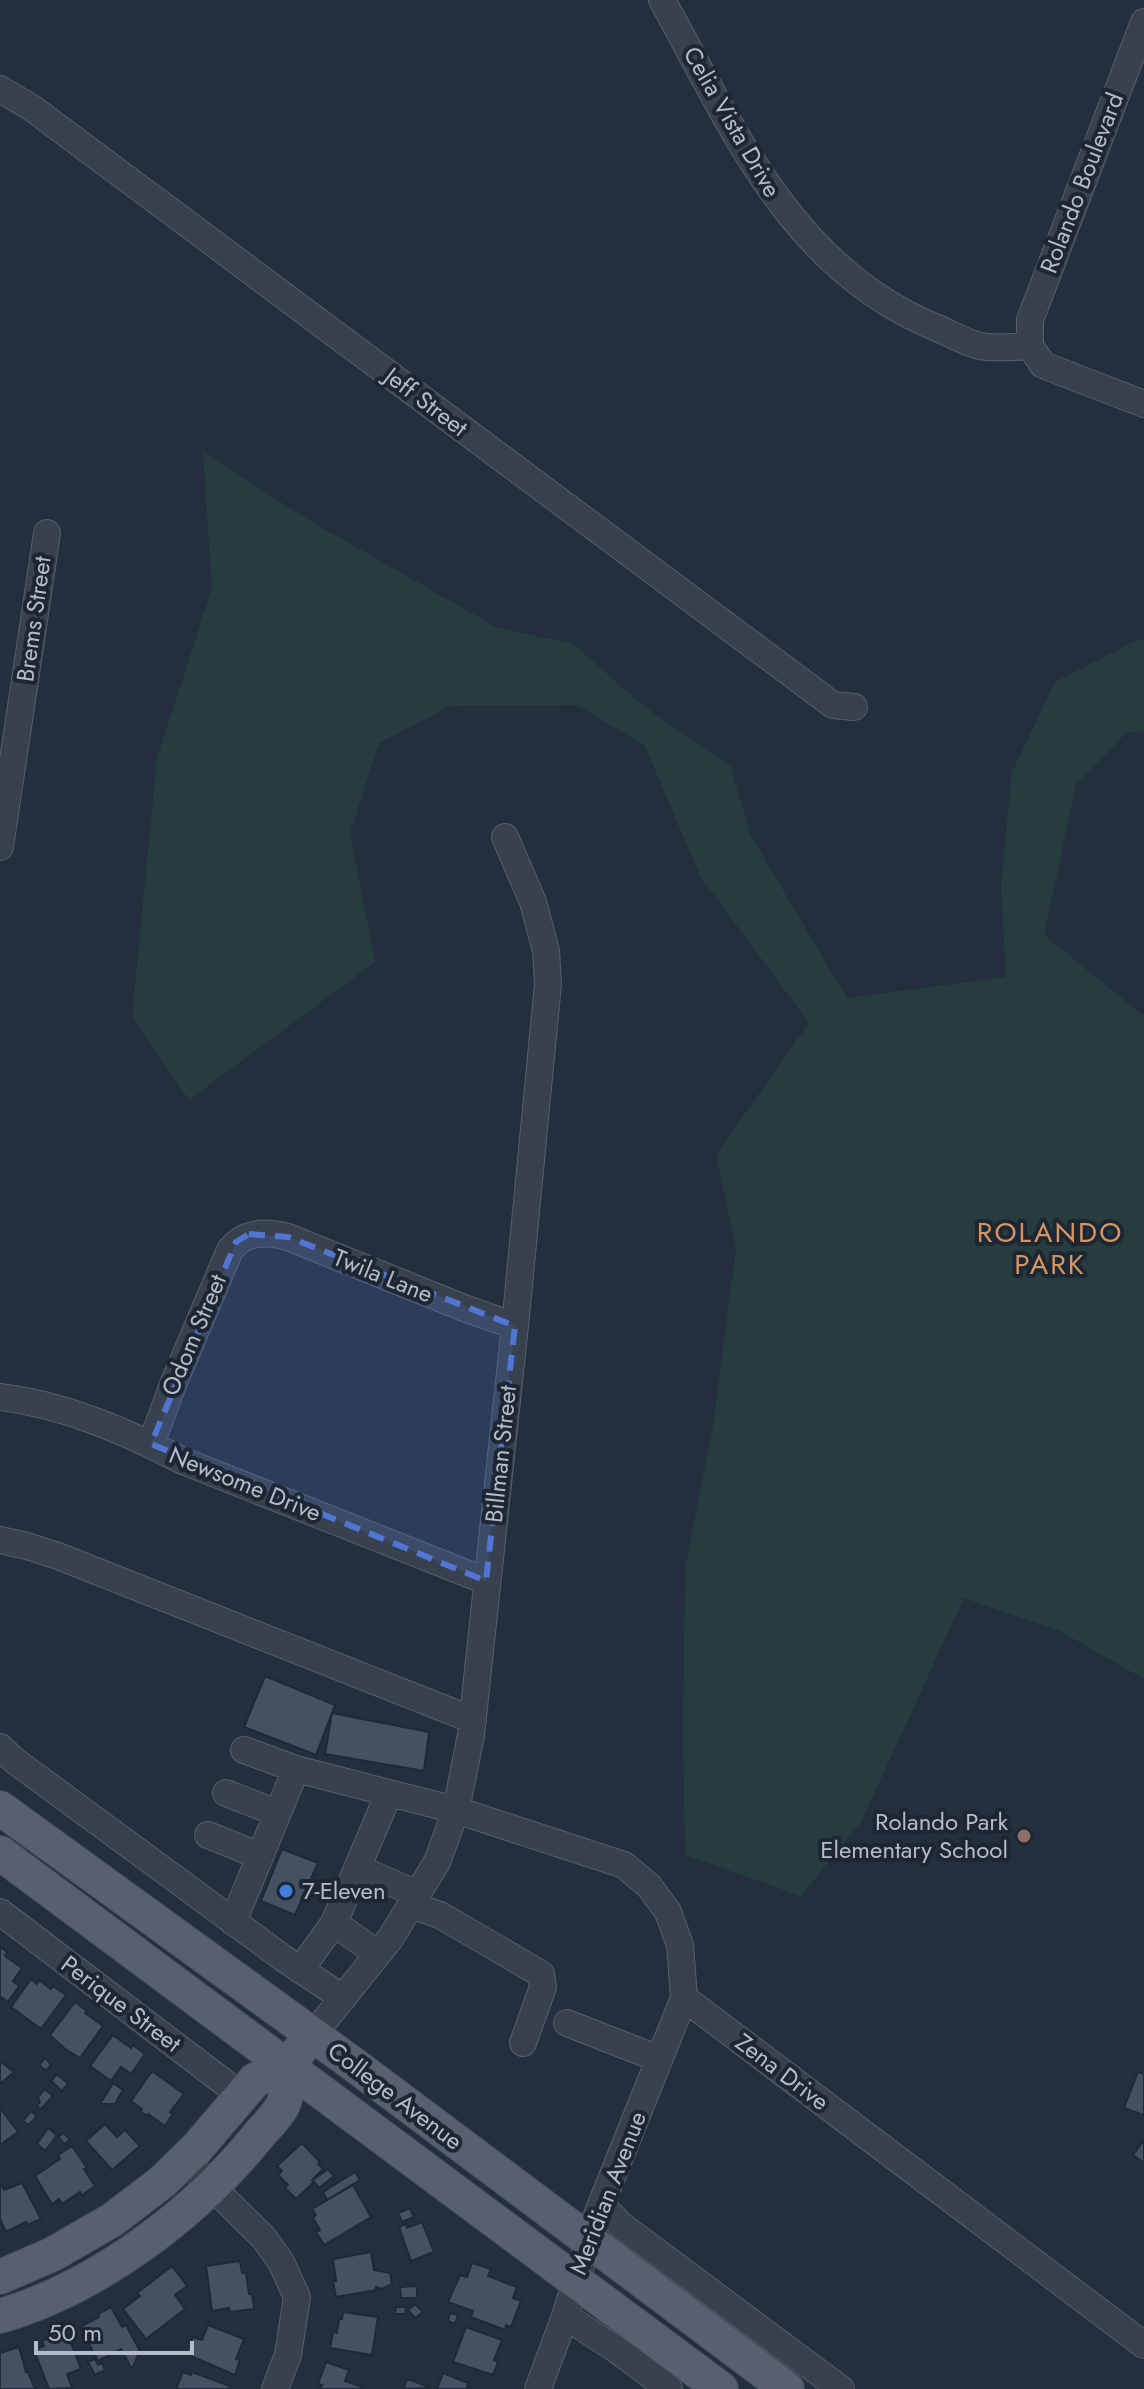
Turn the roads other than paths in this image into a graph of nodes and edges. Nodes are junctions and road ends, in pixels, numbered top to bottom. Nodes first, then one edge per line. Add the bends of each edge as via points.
1 (662, 0) edge
2 (1144, 22) edge
3 (0, 89) edge
4 (1030, 346) junction
5 (1144, 404) edge
6 (47, 533) dead end
7 (854, 707) dead end
8 (505, 837) dead end
9 (0, 847) edge
10 (249, 1234) joint
11 (515, 1326) junction
12 (0, 1397) edge
13 (151, 1444) junction
14 (0, 1540) edge
15 (486, 1581) junction
16 (473, 1720) junction
17 (0, 1747) edge
18 (244, 1750) dead end
19 (296, 1769) junction
20 (226, 1793) dead end
21 (389, 1793) junction
22 (0, 1808) edge
23 (456, 1810) junction
24 (277, 1813) junction
25 (208, 1835) dead end
26 (0, 1853) edge
27 (260, 1856) junction
28 (358, 1868) junction
29 (414, 1900) junction
30 (0, 1912) edge
31 (233, 1922) junction
32 (334, 1923) junction
33 (378, 1954) junction
34 (300, 1970) junction
35 (343, 1998) junction
36 (684, 1998) junction
37 (567, 2023) dead end
38 (313, 2035) junction
39 (523, 2043) dead end
40 (659, 2059) junction
41 (286, 2066) junction
42 (242, 2096) junction
43 (185, 2160) junction
44 (212, 2185) junction
45 (601, 2205) junction
46 (588, 2240) junction
47 (0, 2277) edge
48 (574, 2282) junction
49 (0, 2316) edge
50 (565, 2316) junction
51 (1144, 2345) edge
52 (275, 2389) edge
53 (538, 2389) edge
54 (669, 2389) edge
55 (721, 2389) edge
56 (787, 2389) edge
57 (841, 2389) edge

1 - 4 street, Celia Vista Drive via 764,181 837,265 918,321 985,347
2 - 4 street, Rolando Boulevard via 1030,320
3 - 7 street, Jeff Street via 57,126 833,705
4 - 5 street via 1043,365
6 - 9 street, Brems Street
8 - 11 street, Billman Street via 533,902 548,984
10 - 11 street, Twila Lane via 288,1237
10 - 13 street, Odom Street via 230,1250
11 - 15 street, Billman Street
12 - 13 street, Newsome Drive via 51,1405
13 - 15 street, Newsome Drive
14 - 16 street via 58,1556
15 - 16 street, Billman Street
16 - 23 street, Billman Street
17 - 31 street
18 - 19 street
19 - 21 street
19 - 24 street
20 - 24 street
21 - 23 street
21 - 28 street
22 - 38 main road, College Avenue
23 - 29 street, Billman Street via 437,1862
23 - 36 street via 624,1865 637,1875 659,1899 674,1927
24 - 27 street
25 - 27 street
26 - 41 main road, College Avenue
27 - 31 street
28 - 29 street
28 - 32 street
29 - 33 street, Billman Street
29 - 39 street via 541,1974 543,1987
30 - 42 street, Perique Street
31 - 34 street
32 - 33 street
32 - 34 street
33 - 35 street, Billman Street
34 - 35 street
35 - 38 street, Billman Street
36 - 40 street, Meridian Avenue
36 - 51 street, Zena Drive
37 - 40 street
38 - 41 main road
38 - 46 main road, College Avenue
40 - 45 street, Meridian Avenue
41 - 42 main road via 255,2080
41 - 44 main road via 284,2104
41 - 48 main road, College Avenue
42 - 43 main road
43 - 44 street
43 - 47 main road via 112,2220
44 - 49 main road via 133,2252 72,2286
44 - 52 street via 264,2238 297,2297 288,2355
45 - 46 street, Meridian Avenue
45 - 57 street
46 - 48 street, Meridian Avenue
46 - 56 main road, College Avenue
48 - 50 street, Meridian Avenue
48 - 55 main road, College Avenue
50 - 53 street, Meridian Avenue
50 - 54 street

